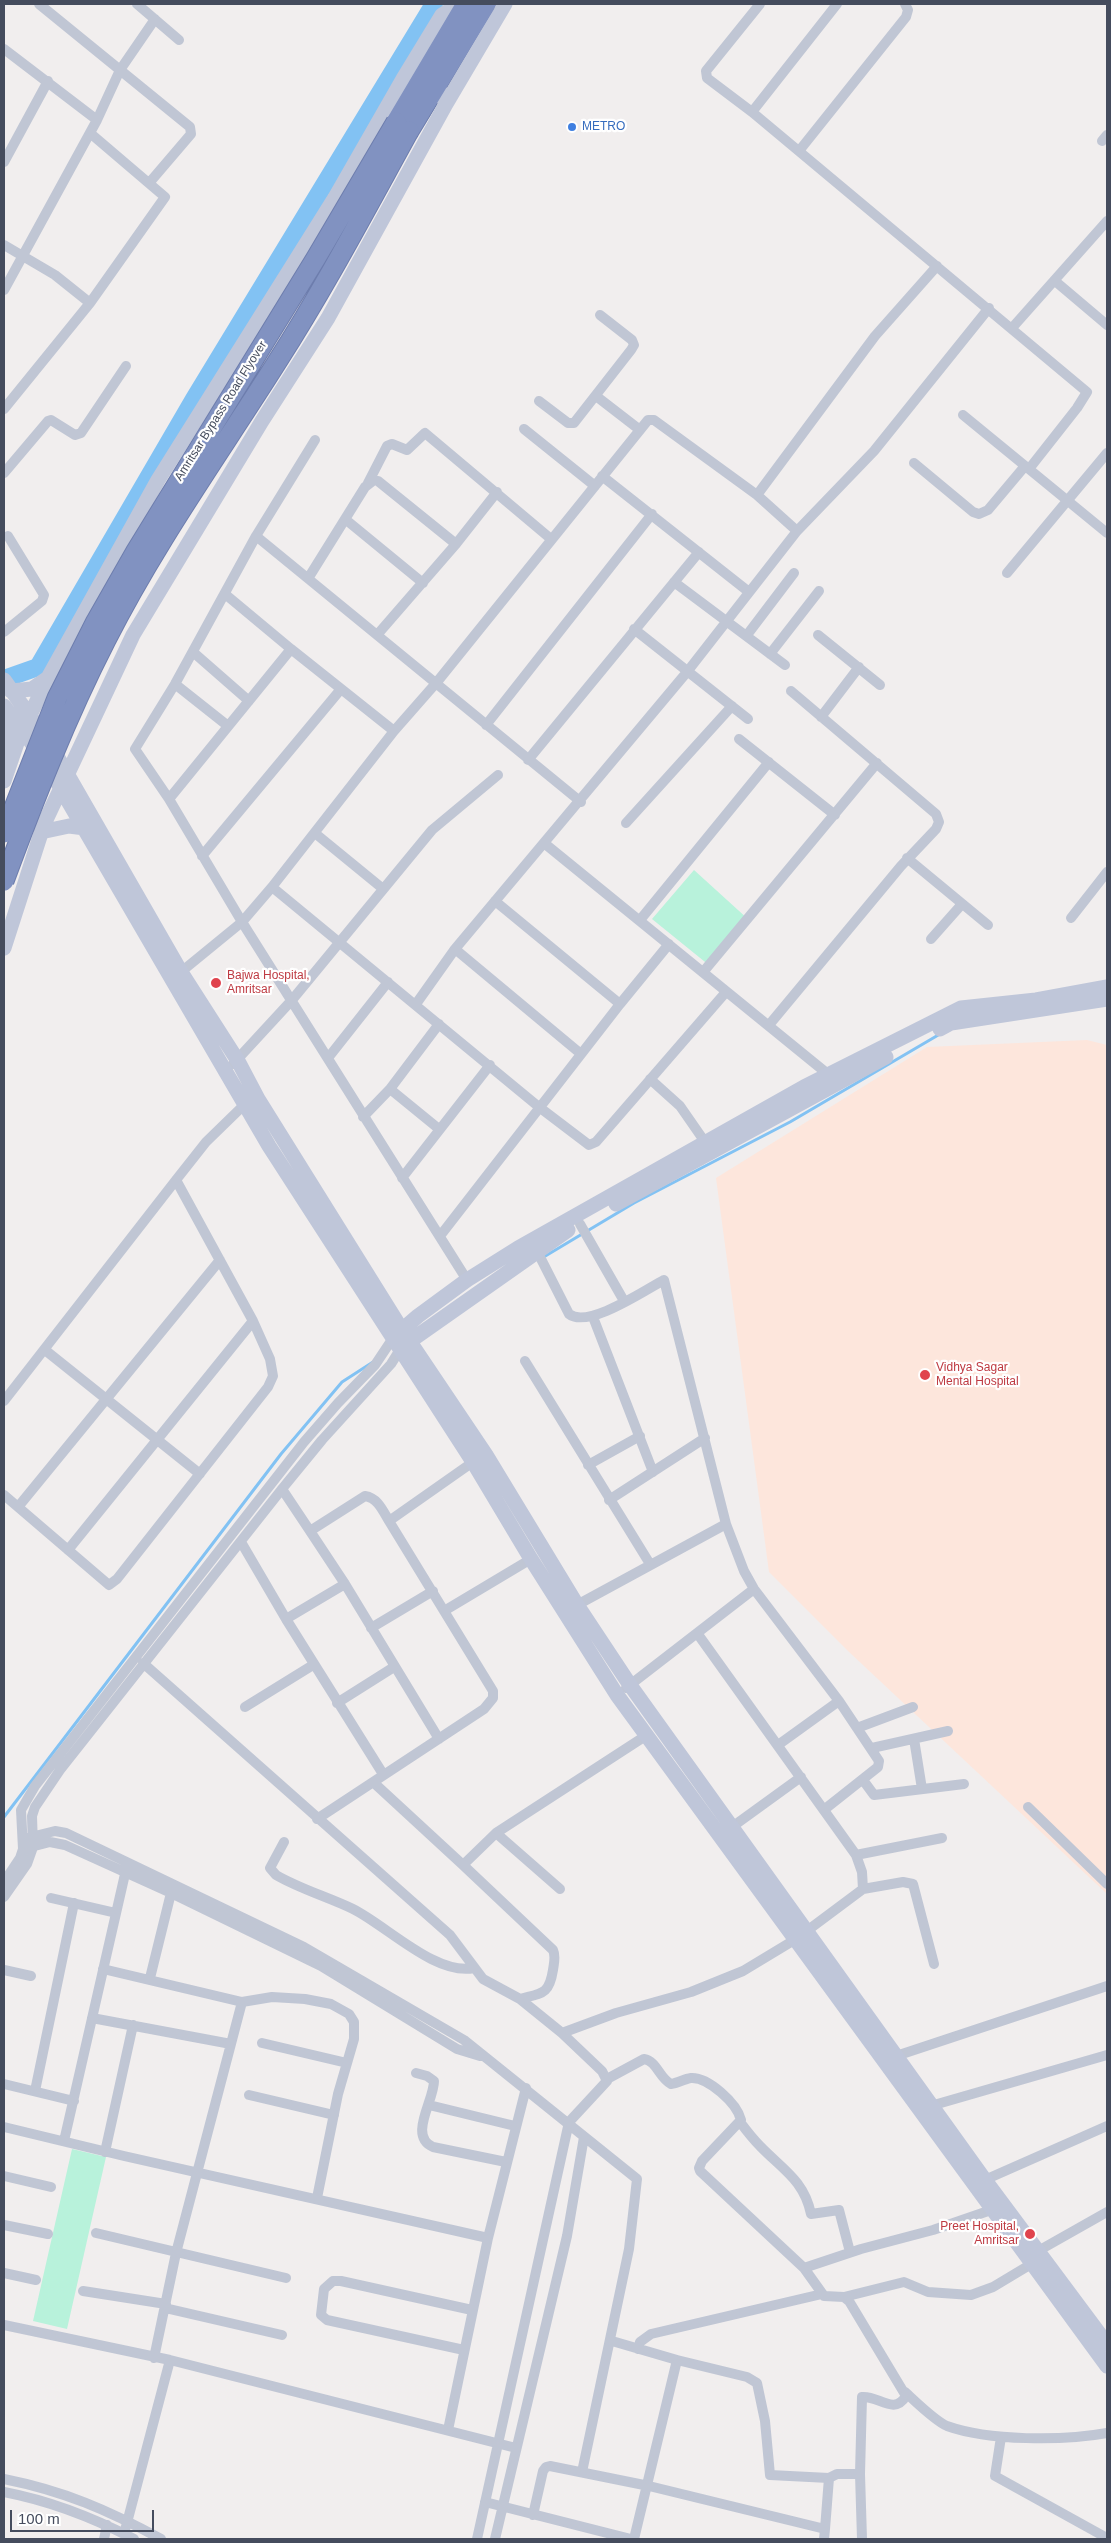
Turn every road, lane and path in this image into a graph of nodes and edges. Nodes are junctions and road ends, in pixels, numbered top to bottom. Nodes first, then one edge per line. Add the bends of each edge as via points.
1 (39, 4) edge
2 (137, 4) edge
3 (459, 4) edge
4 (466, 4) edge
5 (486, 4) edge
6 (506, 4) edge
7 (760, 4) edge
8 (837, 4) edge
9 (905, 4) edge
10 (155, 19) junction
11 (179, 40) dead end
12 (4, 49) edge
13 (120, 70) junction
14 (48, 81) junction
15 (437, 85) junction
16 (446, 104) junction
17 (752, 112) junction
18 (97, 120) junction
19 (402, 127) junction
20 (90, 133) junction
21 (799, 151) junction
22 (4, 162) edge
23 (150, 182) junction
24 (1107, 221) edge
25 (4, 245) edge
26 (22, 256) junction
27 (937, 266) junction
28 (1055, 281) junction
29 (4, 290) edge
30 (90, 303) junction
31 (988, 308) junction
32 (600, 315) dead end
33 (1107, 325) edge
34 (1012, 328) junction
35 (126, 366) dead end
36 (596, 396) junction
37 (539, 401) dead end
38 (4, 409) edge
39 (963, 415) dead end
40 (524, 429) dead end
41 (640, 430) junction
42 (315, 440) dead end
43 (1107, 454) edge
44 (914, 463) dead end
45 (1027, 468) junction
46 (4, 473) edge
47 (602, 476) junction
48 (368, 482) junction
49 (594, 486) junction
50 (497, 492) junction
51 (757, 495) junction
52 (1068, 500) junction
53 (652, 514) junction
54 (345, 519) junction
55 (797, 530) junction
56 (1107, 533) edge
57 (5, 534) edge
58 (256, 536) junction
59 (551, 539) junction
60 (456, 544) junction
61 (699, 552) junction
62 (794, 573) dead end
63 (1007, 573) dead end
64 (309, 577) junction
65 (674, 582) junction
66 (423, 583) junction
67 (818, 591) dead end
68 (749, 592) junction
69 (224, 594) junction
70 (727, 620) junction
71 (634, 629) junction
72 (4, 632) edge
73 (377, 635) junction
74 (747, 635) junction
75 (818, 635) dead end
76 (291, 649) junction
77 (194, 652) junction
78 (770, 654) junction
79 (785, 665) dead end
80 (859, 668) junction
81 (687, 672) junction
82 (48, 678) junction
83 (437, 682) junction
84 (175, 684) junction
85 (880, 685) dead end
86 (7, 686) edge
87 (341, 689) junction
88 (791, 691) dead end
89 (249, 701) junction
90 (732, 706) junction
91 (5, 707) edge
92 (29, 716) junction
93 (821, 717) junction
94 (748, 719) dead end
95 (486, 725) junction
96 (228, 726) junction
97 (23, 730) junction
98 (394, 731) junction
99 (739, 739) dead end
100 (528, 760) junction
101 (769, 762) junction
102 (876, 763) junction
103 (498, 775) dead end
104 (5, 777) edge
105 (64, 783) junction
106 (169, 799) junction
107 (580, 802) junction
108 (835, 814) junction
109 (626, 823) dead end
110 (85, 828) junction
111 (42, 832) junction
112 (4, 833) edge
113 (316, 834) junction
114 (544, 843) junction
115 (202, 856) junction
116 (908, 858) junction
117 (1107, 874) edge
118 (4, 881) edge
119 (272, 887) junction
120 (382, 888) junction
121 (495, 901) junction
122 (962, 904) junction
123 (1071, 918) dead end
124 (640, 920) junction
125 (242, 922) junction
126 (988, 925) dead end
127 (931, 939) dead end
128 (339, 942) junction
129 (670, 944) junction
130 (4, 948) edge
131 (455, 949) junction
132 (704, 971) junction
133 (176, 976) junction
134 (388, 982) junction
135 (1107, 987) edge
136 (726, 992) junction
137 (1107, 999) edge
138 (292, 1000) junction
139 (416, 1004) junction
140 (620, 1004) junction
141 (439, 1024) junction
142 (769, 1025) junction
143 (581, 1054) junction
144 (328, 1058) junction
145 (238, 1060) junction
146 (490, 1065) junction
147 (224, 1071) junction
148 (828, 1075) junction
149 (650, 1079) junction
150 (390, 1089) junction
151 (244, 1105) junction
152 (539, 1107) junction
153 (363, 1117) junction
154 (439, 1129) junction
155 (705, 1142) junction
156 (402, 1178) junction
157 (176, 1180) junction
158 (580, 1224) junction
159 (440, 1236) junction
160 (537, 1251) junction
161 (220, 1260) junction
162 (467, 1280) junction
163 (624, 1301) junction
164 (593, 1317) junction
165 (253, 1321) junction
166 (401, 1339) junction
167 (45, 1350) junction
168 (525, 1361) dead end
169 (106, 1399) junction
170 (4, 1401) edge
171 (640, 1436) junction
172 (705, 1438) junction
173 (158, 1440) junction
174 (473, 1462) junction
175 (588, 1465) junction
176 (653, 1472) junction
177 (200, 1474) junction
178 (282, 1489) junction
179 (4, 1495) edge
180 (609, 1500) junction
181 (18, 1507) junction
182 (389, 1521) junction
183 (726, 1524) junction
184 (310, 1531) junction
185 (241, 1542) junction
186 (68, 1550) junction
187 (531, 1559) junction
188 (650, 1564) junction
189 (345, 1584) junction
190 (754, 1589) junction
191 (433, 1592) junction
192 (576, 1605) junction
193 (444, 1611) junction
194 (286, 1619) junction
195 (371, 1628) junction
196 (697, 1633) junction
197 (143, 1663) junction
198 (313, 1665) junction
199 (394, 1667) junction
200 (630, 1685) junction
201 (617, 1695) junction
202 (839, 1701) junction
203 (337, 1702) junction
204 (913, 1707) dead end
205 (245, 1708) dead end
206 (857, 1728) junction
207 (948, 1730) dead end
208 (647, 1734) junction
209 (439, 1739) junction
210 (914, 1739) junction
211 (778, 1745) junction
212 (872, 1748) junction
213 (383, 1774) junction
214 (801, 1777) junction
215 (863, 1780) junction
216 (373, 1782) junction
217 (964, 1784) dead end
218 (922, 1789) junction
219 (1028, 1807) dead end
220 (825, 1809) junction
221 (317, 1819) junction
222 (732, 1827) junction
223 (496, 1834) junction
224 (942, 1838) dead end
225 (284, 1842) dead end
226 (28, 1843) junction
227 (856, 1855) junction
228 (462, 1865) junction
229 (125, 1874) junction
230 (4, 1882) edge
231 (1107, 1884) edge
232 (560, 1889) dead end
233 (863, 1889) junction
234 (171, 1893) junction
235 (4, 1897) edge
236 (51, 1898) dead end
237 (74, 1903) junction
238 (116, 1913) junction
239 (802, 1935) junction
240 (934, 1964) dead end
241 (474, 1968) junction
242 (103, 1969) junction
243 (4, 1970) edge
244 (31, 1976) dead end
245 (150, 1978) junction
246 (1107, 1986) edge
247 (520, 1999) junction
248 (242, 2002) junction
249 (92, 2018) junction
250 (134, 2025) junction
251 (562, 2033) junction
252 (262, 2043) dead end
253 (231, 2044) junction
254 (1107, 2055) edge
255 (484, 2057) junction
256 (889, 2058) junction
257 (347, 2063) junction
258 (416, 2073) dead end
259 (607, 2079) junction
260 (4, 2084) edge
261 (526, 2088) junction
262 (35, 2091) junction
263 (248, 2095) dead end
264 (74, 2101) junction
265 (429, 2105) junction
266 (926, 2108) junction
267 (334, 2115) junction
268 (568, 2122) junction
269 (740, 2122) junction
270 (515, 2126) junction
271 (1107, 2126) edge
272 (4, 2127) edge
273 (584, 2138) junction
274 (64, 2142) junction
275 (105, 2152) junction
276 (506, 2162) junction
277 (197, 2171) junction
278 (4, 2176) edge
279 (980, 2182) junction
280 (51, 2187) dead end
281 (317, 2198) junction
282 (994, 2209) junction
283 (1107, 2212) edge
284 (4, 2225) edge
285 (96, 2233) dead end
286 (48, 2234) dead end
287 (488, 2238) junction
288 (850, 2252) junction
289 (176, 2253) junction
290 (1035, 2257) junction
291 (804, 2268) junction
292 (4, 2273) edge
293 (286, 2278) dead end
294 (36, 2280) dead end
295 (83, 2291) dead end
296 (822, 2294) junction
297 (844, 2297) junction
298 (165, 2306) junction
299 (472, 2310) junction
300 (4, 2325) edge
301 (282, 2335) dead end
302 (612, 2341) junction
303 (1107, 2344) edge
304 (638, 2348) junction
305 (464, 2350) junction
306 (154, 2358) junction
307 (170, 2360) junction
308 (677, 2360) junction
309 (1107, 2366) edge
310 (905, 2392) junction
311 (448, 2430) junction
312 (1107, 2434) edge
313 (1001, 2437) junction
314 (499, 2444) junction
315 (516, 2448) junction
316 (582, 2472) junction
317 (860, 2474) junction
318 (4, 2478) edge
319 (828, 2478) junction
320 (648, 2486) junction
321 (4, 2492) edge
322 (485, 2502) junction
323 (502, 2507) junction
324 (533, 2515) junction
325 (127, 2521) junction
326 (107, 2525) junction
327 (124, 2534) junction
328 (824, 2534) edge
329 (1107, 2538) edge
330 (104, 2539) edge
331 (134, 2539) edge
332 (162, 2539) edge
333 (477, 2539) edge
334 (495, 2539) edge
335 (632, 2539) edge
336 (862, 2539) edge

1 - 13 street
2 - 10 street
3 - 82 street via 442,15 403,78 336,196 158,480
4 - 19 highway, Amritsar Bypass Road Flyover
5 - 15 highway, Amritsar Bypass Road Flyover
6 - 16 street
7 - 17 street via 705,74
8 - 17 street
9 - 21 street via 908,10 906,17
10 - 11 street
10 - 13 street
12 - 14 street
13 - 18 street
13 - 23 street via 192,129
14 - 18 street
14 - 22 street
15 - 16 street
15 - 19 highway, Amritsar Bypass Road Flyover
16 - 105 street via 328,318 262,421 134,635
17 - 21 street
18 - 20 street
19 - 112 highway, Amritsar Bypass Road Flyover, bridge via 316,258 95,623 57,698
19 - 118 highway, Amritsar Bypass Road Flyover, bridge via 311,307 129,596 80,692
20 - 23 street
20 - 26 street
21 - 27 street
23 - 30 street via 164,194 164,199
24 - 28 street
25 - 26 street
26 - 29 street
26 - 30 street via 55,275
27 - 31 street
27 - 51 street via 875,336
28 - 33 street
28 - 34 street
30 - 38 street
31 - 34 street
31 - 55 street via 874,451
32 - 36 street via 634,345
34 - 45 street via 1088,393
35 - 46 street via 81,433 76,436 48,421
36 - 37 street via 573,424
36 - 41 street
39 - 45 street
40 - 49 street
41 - 47 street
41 - 51 street via 648,420 654,420
42 - 58 street
43 - 52 street
44 - 45 street via 979,514 988,510
45 - 52 street
47 - 49 street
47 - 53 street
48 - 50 street via 387,446 392,444 407,450 423,433
48 - 54 street
48 - 60 street via 378,481
49 - 59 street
50 - 59 street
50 - 60 street
51 - 55 street
52 - 56 street
52 - 63 street
53 - 61 street
53 - 95 street
54 - 64 street
54 - 66 street
55 - 68 street
57 - 72 street via 44,595 42,601
58 - 64 street
58 - 69 street
59 - 83 street
60 - 66 street
61 - 65 street
61 - 68 street
62 - 74 street
64 - 73 street
65 - 70 street
65 - 71 street
66 - 73 street
67 - 78 street
68 - 70 street
69 - 76 street
69 - 77 street
70 - 74 street
70 - 81 street
71 - 81 street
71 - 100 street
73 - 83 street
74 - 78 street
75 - 80 street
76 - 87 street
76 - 89 street
77 - 84 street
77 - 89 street
78 - 79 street
80 - 85 street
80 - 93 street
81 - 90 street
81 - 107 street
82 - 86 street via 32,689
82 - 92 street
83 - 95 street
83 - 98 street
84 - 96 street
84 - 106 street via 135,749
86 - 92 street
87 - 98 street
87 - 115 street
88 - 93 street
89 - 96 street
90 - 94 street
90 - 109 street
91 - 97 street
91 - 104 street via 10,742
92 - 97 street
92 - 105 street via 50,744
93 - 102 street
95 - 100 street
96 - 106 street
97 - 104 street
97 - 105 street
98 - 113 street
99 - 101 street
100 - 107 street
101 - 108 street
101 - 124 street
102 - 108 street
102 - 116 street via 940,822
103 - 120 street via 432,830
105 - 110 street
105 - 111 street
105 - 133 street
106 - 115 street
107 - 114 street
108 - 132 street
110 - 111 street via 68,826
110 - 133 street
111 - 130 street
113 - 119 street
113 - 120 street
114 - 121 street
114 - 124 street
115 - 125 street
116 - 122 street
116 - 142 street
117 - 123 street
119 - 125 street
119 - 128 street
120 - 128 street
121 - 131 street
121 - 140 street
122 - 126 street
122 - 127 street
124 - 129 street
125 - 133 street
125 - 138 street
128 - 134 street
128 - 138 street
129 - 132 street
129 - 140 street
131 - 139 street
131 - 143 street
132 - 136 street
133 - 145 street
133 - 147 street
134 - 139 street
134 - 144 street
135 - 148 street via 1036,1000 961,1008
136 - 142 street
136 - 149 street
137 - 158 street via 951,1023
138 - 144 street
138 - 145 street
139 - 141 street
140 - 143 street
141 - 146 street
141 - 150 street
142 - 148 street
143 - 152 street
144 - 153 street
145 - 147 street
145 - 166 street
146 - 152 street
146 - 154 street
147 - 151 street
148 - 155 street
149 - 152 street via 592,1145 585,1144
149 - 155 street via 680,1106
150 - 153 street
150 - 154 street
151 - 157 street via 206,1142
151 - 166 street
152 - 159 street
153 - 156 street
154 - 156 street
155 - 162 street
156 - 159 street
157 - 161 street
157 - 167 street
158 - 160 street
158 - 163 street
159 - 162 street
160 - 164 street via 569,1314 576,1318
160 - 166 street
161 - 165 street
161 - 169 street
162 - 166 street
163 - 164 street
163 - 172 street via 664,1280
164 - 171 street
165 - 173 street
165 - 177 street via 270,1360 273,1376 268,1387
166 - 174 street
166 - 178 street via 391,1364
166 - 192 street via 486,1454
166 - 226 street via 304,1442 35,1786 21,1810
167 - 169 street
167 - 170 street
168 - 175 street
169 - 173 street
169 - 181 street
171 - 175 street
171 - 176 street
172 - 176 street
172 - 183 street
173 - 177 street
173 - 186 street
174 - 182 street
174 - 187 street
175 - 180 street
176 - 180 street
177 - 186 street via 114,1583 104,1583
178 - 184 street
178 - 185 street
179 - 181 street
180 - 188 street
181 - 186 street
182 - 184 street via 378,1503 365,1496
182 - 191 street
183 - 188 street
183 - 190 street
184 - 189 street
185 - 194 street
185 - 197 street
187 - 193 street
187 - 201 street
188 - 192 street
189 - 194 street
189 - 195 street
190 - 196 street
190 - 202 street
191 - 193 street
191 - 195 street
192 - 200 street
193 - 209 street via 494,1695 484,1709
194 - 198 street
195 - 199 street
196 - 200 street
196 - 211 street
197 - 221 street
197 - 226 street via 41,1796 32,1816
198 - 203 street
198 - 205 street
199 - 203 street
199 - 209 street
200 - 201 street
200 - 222 street
201 - 208 street
202 - 206 street
202 - 211 street
203 - 213 street
204 - 206 street
206 - 212 street
207 - 210 street
208 - 223 street
208 - 239 street
209 - 213 street
210 - 212 street
210 - 218 street
211 - 214 street
212 - 215 street via 879,1765
213 - 216 street
214 - 220 street
214 - 222 street
215 - 218 street via 874,1795
215 - 220 street
216 - 221 street
216 - 228 street
217 - 218 street
219 - 231 street
220 - 227 street
221 - 241 street via 450,1935
222 - 239 street
223 - 228 street
223 - 232 street
224 - 227 street
225 - 241 street via 270,1868 276,1875 364,1914 435,1961 461,1969
226 - 229 street via 64,1845
226 - 230 street
226 - 235 street via 27,1864
226 - 255 street via 55,1831 66,1833 247,1919 358,1977 464,2040
227 - 233 street
228 - 247 street via 553,1950 555,1956 549,1987 544,1992
229 - 234 street
229 - 238 street
233 - 239 street
233 - 240 street via 903,1882 913,1884
234 - 245 street
234 - 255 street via 321,1966 457,2049
236 - 237 street
237 - 238 street
237 - 262 street
238 - 242 street
239 - 251 street via 768,1958 720,1981
239 - 256 street
241 - 247 street via 488,1983
242 - 245 street
242 - 249 street
243 - 244 street
245 - 248 street
246 - 256 street
247 - 251 street
248 - 253 street
248 - 257 street via 288,1997 343,2009 354,2022 355,2029
249 - 250 street
249 - 264 street
250 - 253 street
250 - 275 street
251 - 259 street
252 - 257 street
253 - 277 street
254 - 266 street
255 - 261 street
256 - 266 street
257 - 267 street
258 - 265 street via 434,2082
259 - 268 street via 605,2086
259 - 269 street via 639,2060 649,2060 668,2082 674,2084 690,2078 711,2084 738,2112
260 - 262 street
261 - 268 street
261 - 270 street
262 - 264 street
263 - 267 street
264 - 274 street
265 - 270 street
265 - 276 street via 421,2132 426,2143
266 - 279 street
267 - 281 street
268 - 273 street
268 - 314 street
269 - 288 street via 760,2147 792,2174 808,2198 811,2214 839,2210
269 - 291 street via 699,2168
270 - 276 street
271 - 279 street
272 - 274 street
273 - 302 street via 637,2179 629,2249
273 - 315 street via 567,2236
274 - 275 street
275 - 277 street
276 - 287 street
277 - 281 street
277 - 289 street
278 - 280 street
279 - 282 street
279 - 290 street
281 - 287 street
282 - 288 street via 933,2230
282 - 290 street
283 - 290 street
284 - 286 street
285 - 289 street
287 - 299 street
288 - 291 street
289 - 293 street
289 - 298 street
290 - 297 street via 993,2287 970,2295 928,2292 904,2282
290 - 303 street
290 - 309 street
291 - 296 street
292 - 294 street
295 - 298 street
296 - 297 street via 827,2298
296 - 304 street via 651,2334 640,2342
297 - 310 street
298 - 301 street
298 - 306 street
299 - 305 street
299 - 305 street via 341,2281 333,2280 324,2289 321,2315 327,2320
300 - 306 street
302 - 304 street
302 - 316 street
304 - 308 street
305 - 311 street
306 - 307 street
307 - 311 street
307 - 325 street
308 - 319 street via 747,2377 757,2383 765,2421 770,2475
308 - 320 street
310 - 313 street via 945,2425
310 - 317 street via 904,2400 890,2406 862,2397
311 - 314 street
312 - 313 street
313 - 329 street via 995,2476
314 - 315 street
314 - 322 street
315 - 323 street
316 - 320 street
316 - 324 street via 546,2466
317 - 319 street via 837,2474
317 - 336 street
318 - 325 street via 62,2492
319 - 328 street
320 - 328 street
320 - 335 street
321 - 326 street via 72,2509
322 - 323 street
322 - 333 street
323 - 324 street
323 - 334 street
324 - 335 street
325 - 327 street
325 - 332 street
326 - 327 street
326 - 330 street
327 - 331 street

